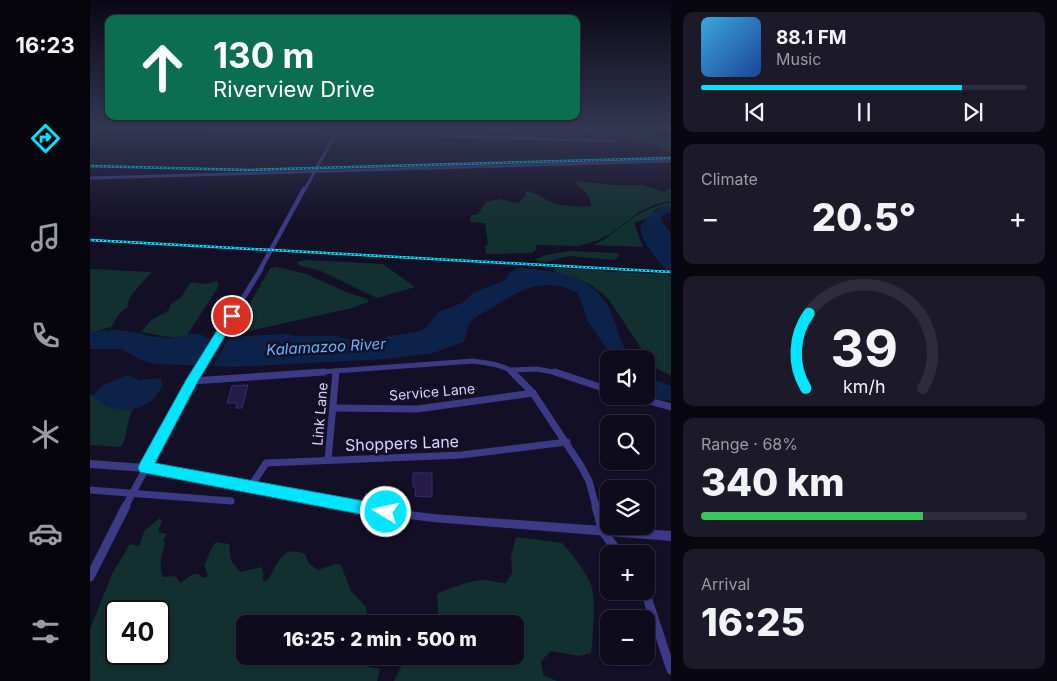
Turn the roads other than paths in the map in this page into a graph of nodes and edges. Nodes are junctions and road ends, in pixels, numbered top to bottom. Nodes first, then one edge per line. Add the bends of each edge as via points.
1 (319, 161) edge
2 (671, 161) edge
3 (312, 173) junction
4 (90, 178) edge
5 (510, 370) junction
6 (336, 372) junction
7 (192, 380) junction
8 (600, 387) edge
9 (533, 393) junction
10 (655, 403) edge
11 (671, 407) edge
12 (333, 408) junction
13 (566, 442) junction
14 (328, 460) junction
15 (90, 464) edge
16 (145, 468) junction
17 (252, 486) junction
18 (90, 490) edge
19 (134, 494) junction
20 (231, 501) dead end
21 (600, 522) edge
22 (600, 532) edge
23 (605, 535) edge
24 (654, 535) edge
25 (671, 536) edge
26 (613, 545) edge
27 (90, 577) edge
28 (648, 600) edge
29 (671, 670) edge

1 - 3 street
2 - 3 street
3 - 4 street
3 - 7 street via 252,284
5 - 6 street via 474,361
5 - 8 street via 553,371
5 - 9 street
6 - 7 street
6 - 12 street, Link Lane
7 - 16 street
9 - 12 street, Service Lane via 417,409
9 - 13 street
10 - 11 street
12 - 14 street, Link Lane
13 - 14 street, Shoppers Lane via 461,455
13 - 21 street via 588,481
14 - 17 street, Shoppers Lane via 266,463
15 - 16 street
16 - 17 street
16 - 19 street
17 - 22 street via 370,510
18 - 19 street
19 - 20 street
19 - 27 street
23 - 26 street
24 - 25 street
28 - 29 street

